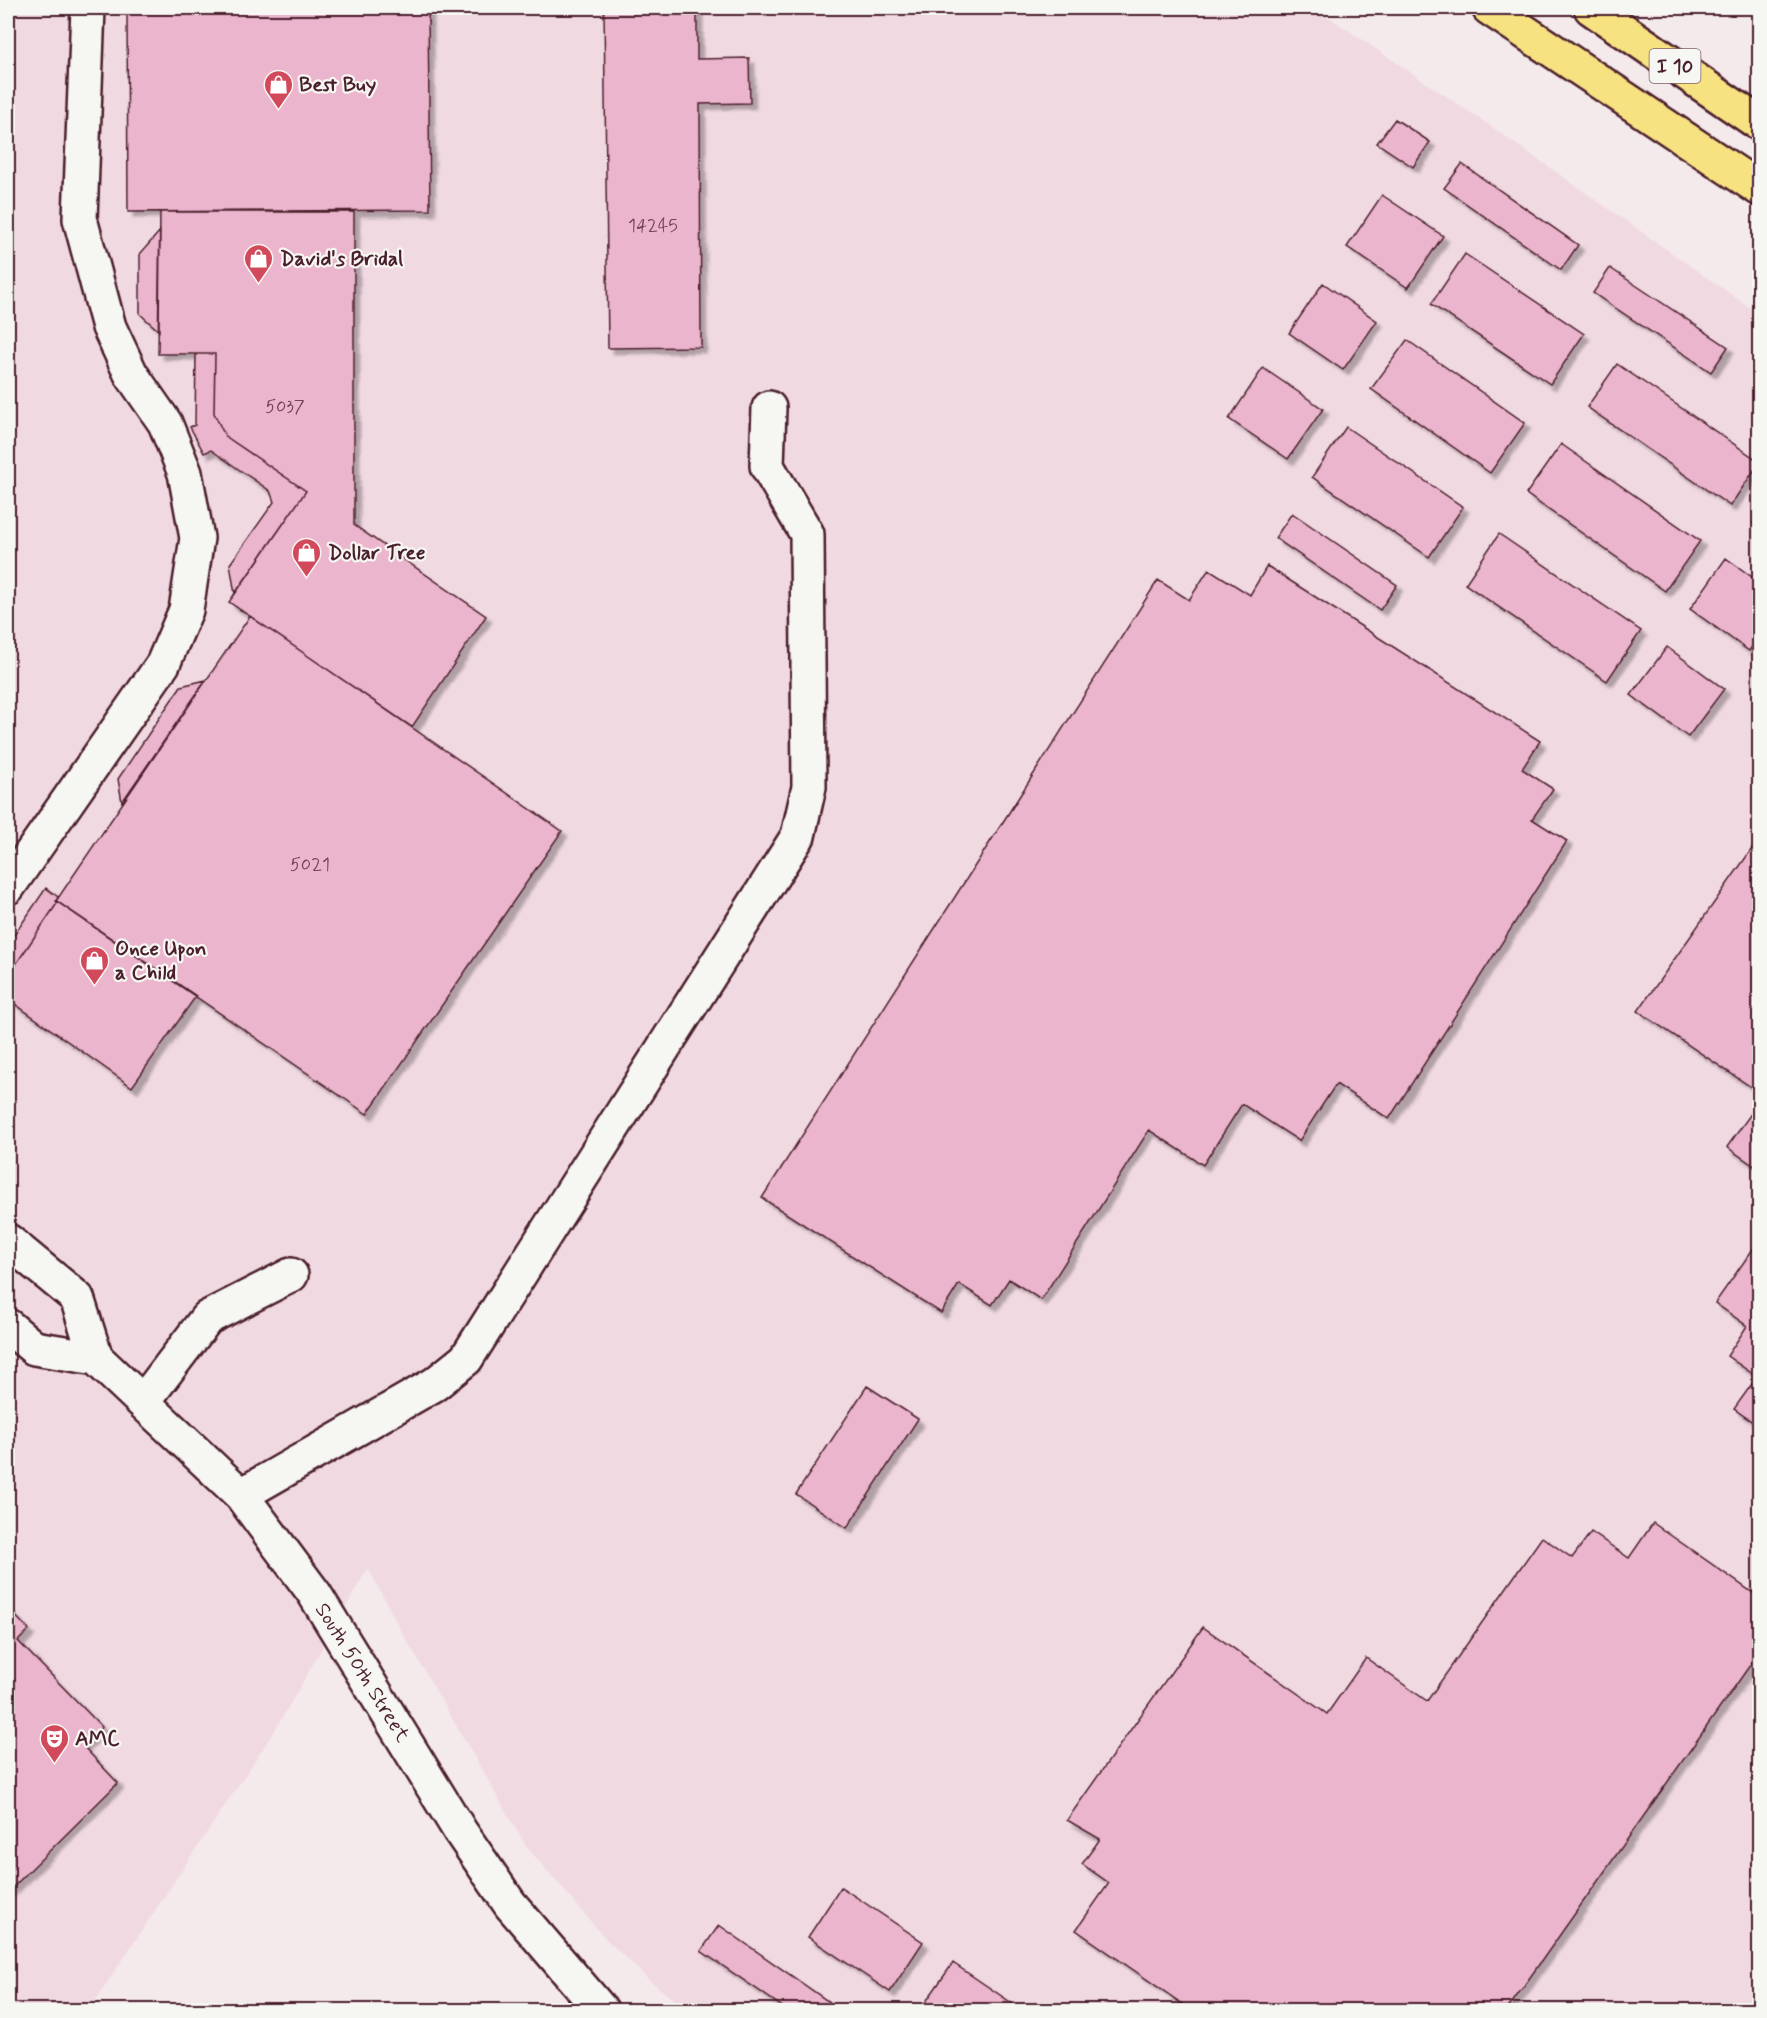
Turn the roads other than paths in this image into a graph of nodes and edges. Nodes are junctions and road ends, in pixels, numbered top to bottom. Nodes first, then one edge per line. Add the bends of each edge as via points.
1 (88, 8) edge
2 (1489, 8) edge
3 (1591, 8) edge
4 (1760, 124) edge
5 (1760, 189) edge
6 (769, 408) dead end
7 (8, 887) edge
8 (8, 1241) edge
9 (291, 1275) dead end
10 (8, 1326) edge
11 (96, 1359) junction
12 (143, 1402) junction
13 (242, 1495) junction
14 (601, 2010) edge

1 - 7 street via 80,219 109,327 131,374 165,423 185,473 197,538 186,610 162,664
2 - 5 highway
3 - 4 highway, I 10
6 - 13 street via 767,466 807,534 809,787 798,836 466,1359 435,1384
8 - 11 street, South 50th Street via 76,1298
9 - 12 street via 207,1318
10 - 11 street via 34,1348
11 - 12 street, South 50th Street
12 - 13 street, South 50th Street
13 - 14 street, South 50th Street via 314,1593 460,1831 510,1904

